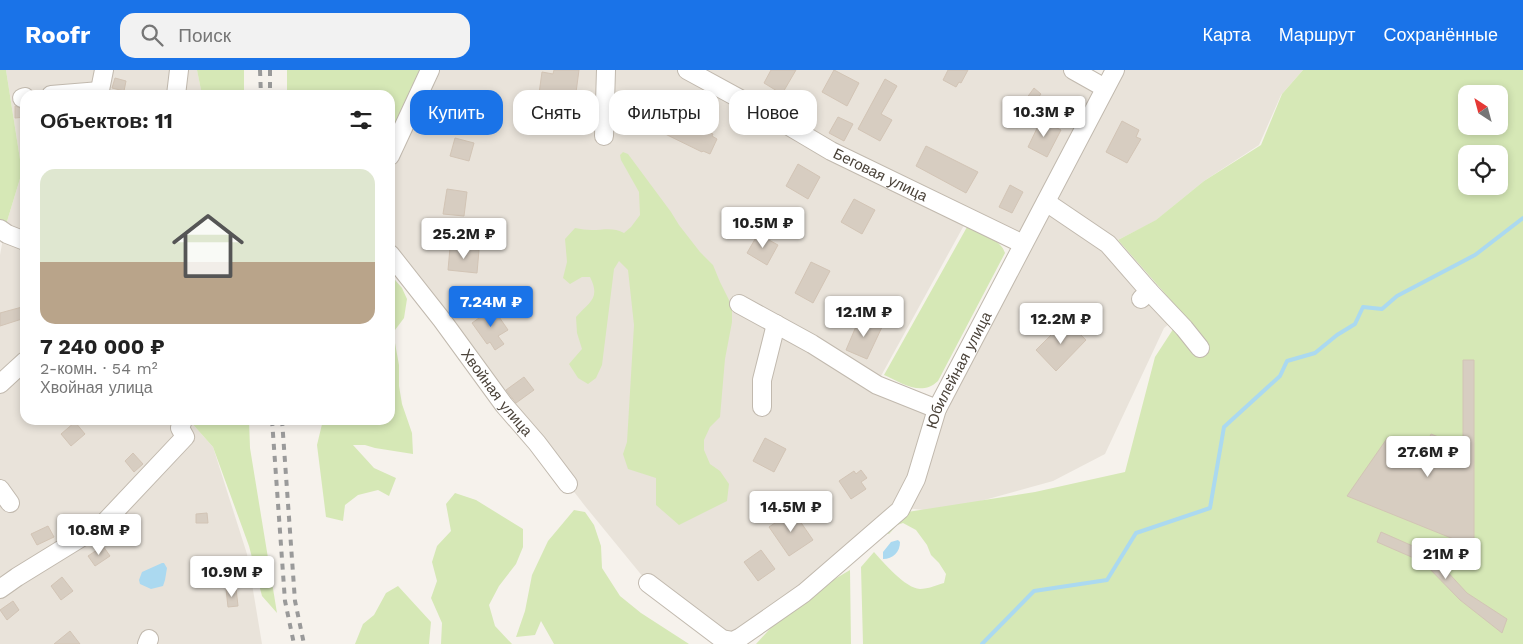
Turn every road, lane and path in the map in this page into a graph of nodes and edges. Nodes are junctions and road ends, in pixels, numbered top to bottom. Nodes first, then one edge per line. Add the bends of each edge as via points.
1 (104, 70) edge
2 (179, 70) edge
3 (430, 70) edge
4 (606, 70) edge
5 (687, 70) edge
6 (1074, 70) edge
7 (1115, 70) edge
8 (1105, 88) junction
9 (101, 90) edge
10 (177, 90) edge
11 (604, 136) dead end
12 (395, 145) edge
13 (1046, 202) junction
14 (0, 229) edge
15 (20, 239) edge
16 (1023, 244) junction
17 (395, 260) edge
18 (739, 304) dead end
19 (776, 324) junction
20 (1200, 348) dead end
21 (20, 366) edge
22 (0, 384) edge
23 (762, 407) dead end
24 (937, 409) junction
25 (181, 425) edge
26 (568, 484) dead end
27 (0, 489) edge
28 (10, 503) dead end
29 (648, 583) dead end
30 (0, 589) edge

1 - 9 street
2 - 10 street
3 - 12 street
4 - 11 street
5 - 16 street, Беговая улица via 831,151
6 - 8 street
7 - 8 street, Юбилейная улица
8 - 13 street, Юбилейная улица
13 - 16 street, Юбилейная улица
13 - 20 street via 1108,244 1145,295 1184,328
14 - 15 street
16 - 24 street, Юбилейная улица
17 - 26 street, Хвойная улица
18 - 19 street
19 - 23 street via 762,380
19 - 24 street via 877,385
21 - 22 street
24 - 29 street, Юбилейная улица via 916,479 900,510 804,593 741,637 733,641 722,639
25 - 30 street via 185,437 104,524
27 - 28 street

